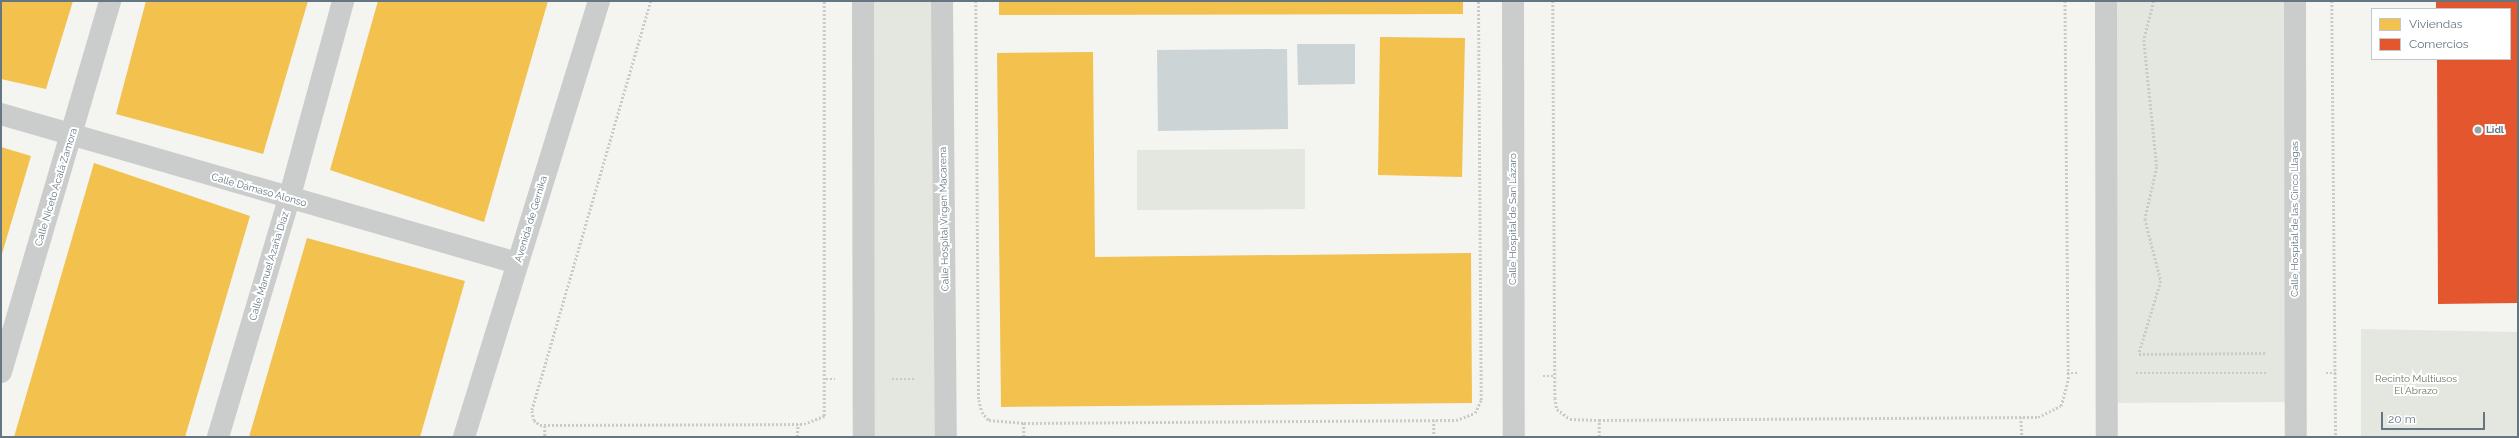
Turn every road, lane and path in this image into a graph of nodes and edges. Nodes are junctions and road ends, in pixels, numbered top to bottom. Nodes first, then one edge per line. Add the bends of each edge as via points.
1 (110, 1) edge
2 (343, 1) edge
3 (599, 1) edge
4 (651, 1) edge
5 (824, 1) edge
6 (863, 1) edge
7 (942, 1) edge
8 (976, 1) edge
9 (1478, 1) edge
10 (1513, 1) edge
11 (1553, 1) edge
12 (2065, 1) edge
13 (2106, 1) edge
14 (2154, 1) edge
15 (2295, 1) edge
16 (2332, 1) edge
17 (1, 114) edge
18 (72, 135) junction
19 (289, 199) junction
20 (518, 263) junction
21 (2274, 353) dead end
22 (1, 372) edge
23 (2067, 373) junction
24 (2107, 373) junction
25 (2296, 373) junction
26 (2336, 373) junction
27 (946, 378) junction
28 (979, 378) junction
29 (826, 379) junction
30 (863, 379) junction
31 (2022, 417) junction
32 (1434, 420) junction
33 (1599, 420) junction
34 (1024, 422) junction
35 (798, 424) junction
36 (545, 426) junction
37 (218, 437) edge
38 (464, 437) edge
39 (545, 437) edge
40 (797, 437) edge
41 (864, 437) edge
42 (946, 437) edge
43 (1024, 437) edge
44 (1434, 437) edge
45 (1514, 437) edge
46 (1599, 437) edge
47 (2022, 437) edge
48 (2107, 437) edge
49 (2296, 437) edge
50 (2336, 437) edge

1 - 18 street, Calle Niceto Acalá Zamora
2 - 19 street, Calle Manuel Azaña Díaz
3 - 20 street, Avenida de Gernika
4 - 36 path via 532,411 534,420
5 - 29 path
6 - 30 street
7 - 27 street, Calle Hospital Virgen Macarena
8 - 28 path
9 - 32 path via 1481,400 1475,413 1468,418
10 - 45 street, Calle Hospital de San Lázaro
11 - 33 path via 1555,398 1558,409 1570,419
12 - 23 path
13 - 24 street
14 - 21 path via 2144,40 2157,167 2144,219 2161,281 2139,354
15 - 25 street, Calle Hospital de las Cinco Llagas
16 - 26 path
17 - 18 street, Calle Dámaso Alonso
18 - 19 street, Calle Dámaso Alonso
18 - 22 street, Calle Niceto Acalá Zamora
19 - 20 street, Calle Dámaso Alonso
19 - 37 street, Calle Manuel Azaña Díaz
20 - 38 street, Avenida de Gernika
23 - 24 path
23 - 31 path via 2061,406 2050,414
24 - 25 path
24 - 48 street
25 - 26 path
25 - 49 street, Calle Hospital de las Cinco Llagas
26 - 50 path
27 - 28 path
27 - 30 path
27 - 42 street, Calle Hospital Virgen Macarena
28 - 34 path via 982,412 989,420
29 - 30 path
29 - 35 path via 824,416
30 - 41 street
31 - 33 path
31 - 47 path
32 - 34 path
32 - 44 path
33 - 46 path
34 - 43 path
35 - 36 path
35 - 40 path
36 - 39 path

